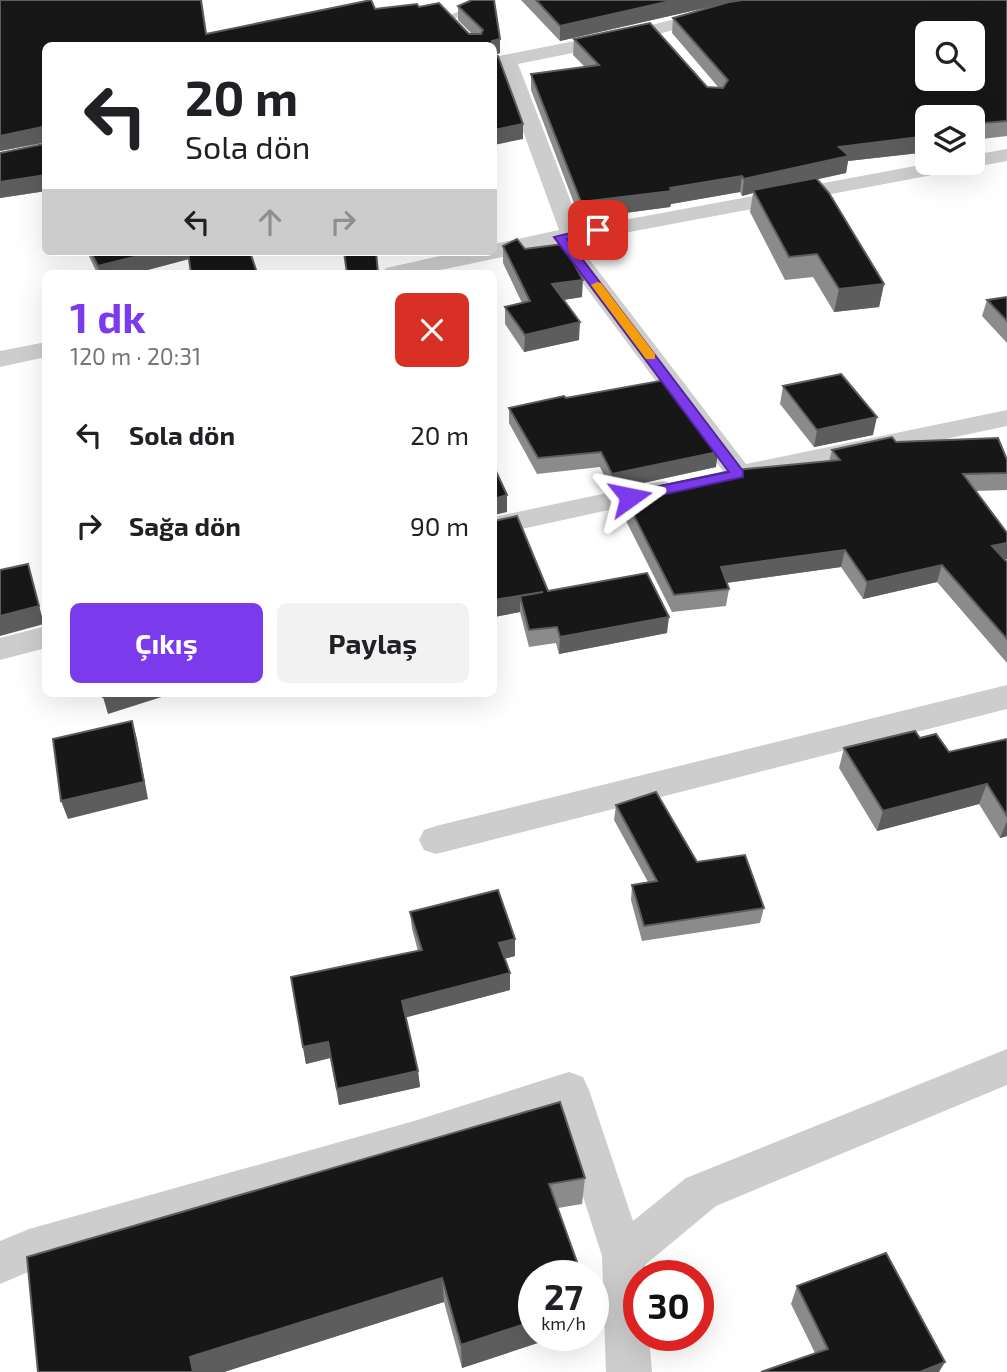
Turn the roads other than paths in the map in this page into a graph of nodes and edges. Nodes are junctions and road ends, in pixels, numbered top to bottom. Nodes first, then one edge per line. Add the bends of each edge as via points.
1 (487, 0) edge
2 (785, 0) edge
3 (655, 30) junction
4 (473, 42) edge
5 (672, 49) edge
6 (498, 59) edge
7 (1007, 155) edge
8 (985, 159) edge
9 (915, 172) edge
10 (566, 236) junction
11 (497, 251) edge
12 (473, 256) edge
13 (408, 270) edge
14 (42, 350) edge
15 (0, 359) edge
16 (1007, 418) edge
17 (738, 474) junction
18 (711, 480) edge
19 (684, 486) edge
20 (497, 525) edge
21 (42, 638) edge
22 (0, 649) edge
23 (1007, 697) edge
24 (436, 840) dead end
25 (1007, 1067) edge
26 (623, 1256) junction
27 (0, 1263) edge
28 (629, 1372) edge

1 - 4 lane via 447,18
2 - 3 street via 724,10
3 - 5 street
3 - 6 street
6 - 10 street
7 - 8 street
9 - 10 street
10 - 11 street
10 - 17 street
12 - 13 street
14 - 15 street
16 - 17 street
17 - 18 street
19 - 20 street
21 - 22 street
23 - 24 street
25 - 26 street via 701,1192
26 - 27 street via 569,1090 414,1140 29,1250
26 - 28 street

